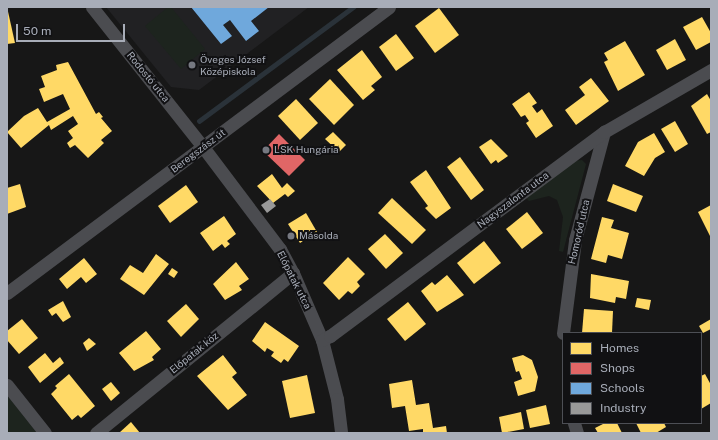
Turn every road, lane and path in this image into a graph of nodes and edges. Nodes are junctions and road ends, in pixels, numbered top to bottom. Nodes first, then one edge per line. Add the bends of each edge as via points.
1 (92, 7) edge
2 (388, 7) edge
3 (711, 70) edge
4 (604, 132) junction
5 (203, 147) junction
6 (293, 273) junction
7 (7, 293) edge
8 (563, 332) edge
9 (322, 340) junction
10 (7, 385) edge
11 (45, 433) edge
12 (96, 433) edge
13 (341, 433) edge

1 - 5 street, Rodostó utca
2 - 5 street, Beregszász út
3 - 4 street, Nagyszalonta utca
4 - 8 street, Homoród utca via 575,240
4 - 9 street, Nagyszalonta utca via 342,328
5 - 6 street, Előpatak utca via 280,249
5 - 7 street, Beregszász út
6 - 9 street, Előpatak utca
6 - 12 street, Előpatak köz
9 - 13 street, Előpatak utca via 337,399
10 - 11 street

